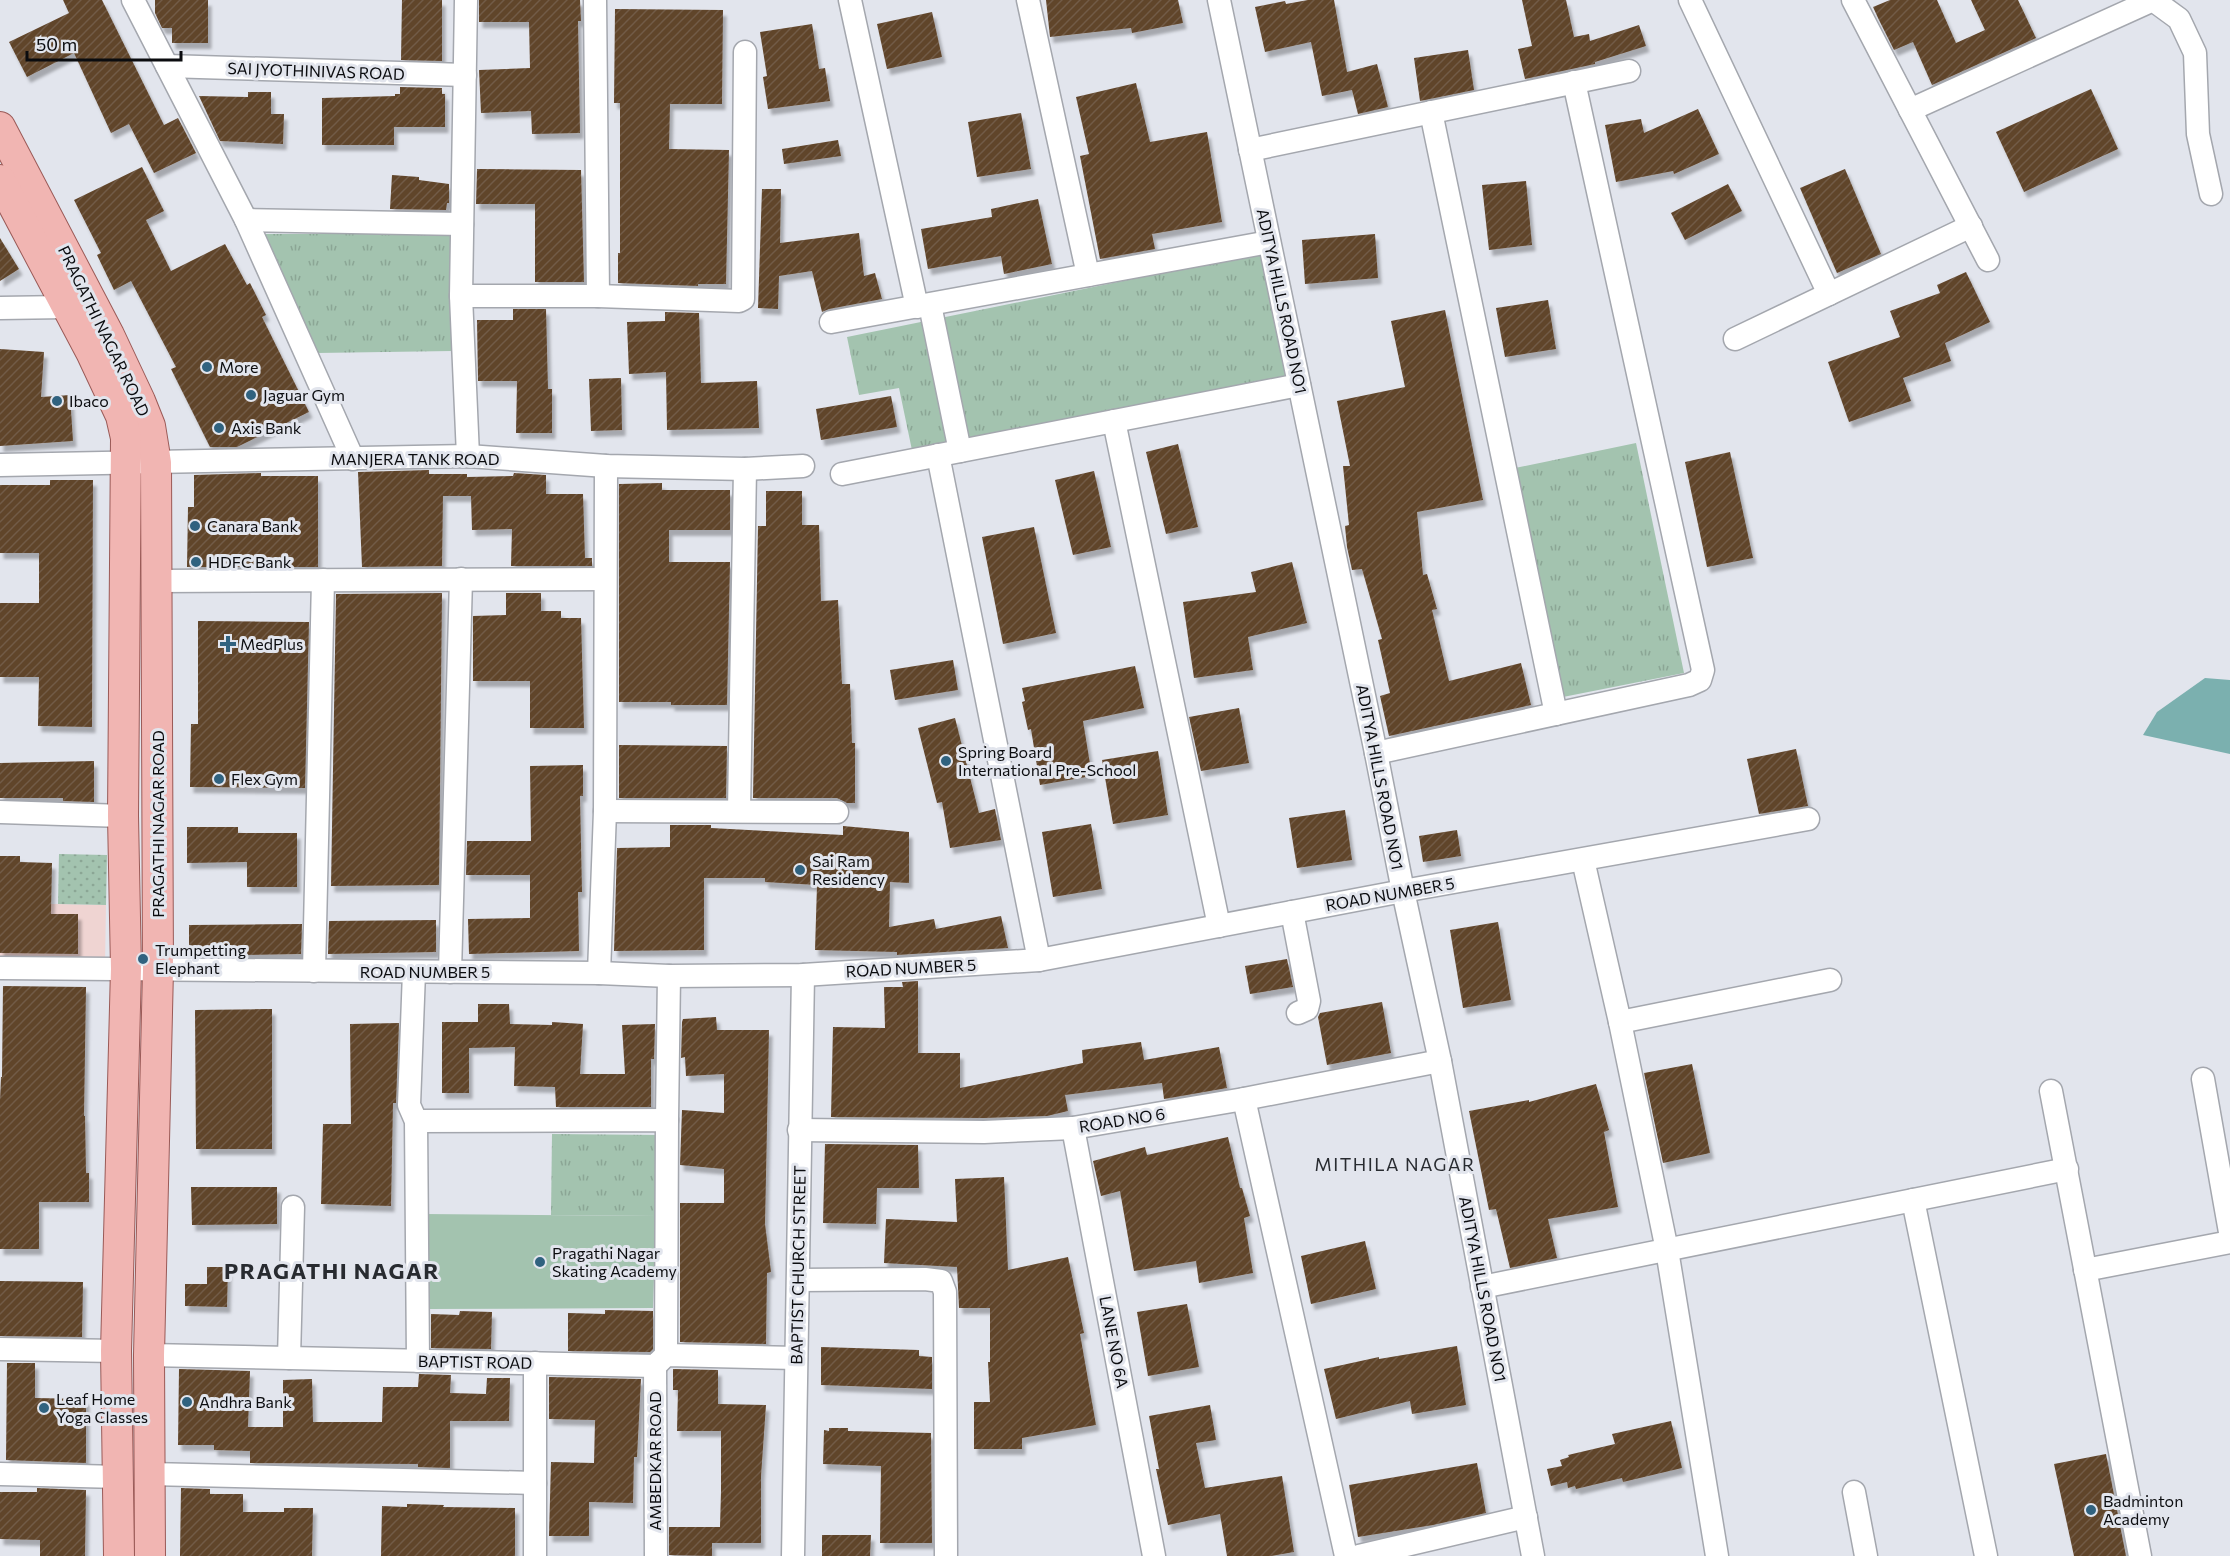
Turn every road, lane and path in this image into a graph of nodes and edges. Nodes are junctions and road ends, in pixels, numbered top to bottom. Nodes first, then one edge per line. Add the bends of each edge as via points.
1 (133, 0) edge
2 (466, 0) edge
3 (595, 0) edge
4 (850, 0) edge
5 (1028, 0) edge
6 (1219, 0) edge
7 (1690, 0) edge
8 (1853, 0) edge
9 (2111, 9) edge
10 (745, 52) dead end
11 (167, 66) junction
12 (1629, 71) dead end
13 (465, 75) junction
14 (1574, 82) junction
15 (1910, 110) junction
16 (1431, 112) junction
17 (0, 127) edge
18 (1250, 150) junction
19 (0, 180) edge
20 (2211, 194) dead end
21 (246, 220) junction
22 (462, 224) junction
23 (1971, 226) junction
24 (1269, 242) junction
25 (1988, 260) dead end
26 (1089, 275) junction
27 (1829, 294) junction
28 (461, 296) junction
29 (598, 296) junction
30 (923, 306) junction
31 (66, 307) junction
32 (0, 308) edge
33 (831, 322) dead end
34 (1735, 339) dead end
35 (1299, 385) junction
36 (1114, 421) junction
37 (949, 453) junction
38 (468, 456) junction
39 (353, 459) junction
40 (126, 462) junction
41 (156, 463) junction
42 (0, 465) edge
43 (606, 466) junction
44 (803, 466) dead end
45 (745, 469) junction
46 (842, 474) dead end
47 (461, 579) junction
48 (605, 579) junction
49 (323, 580) junction
50 (157, 581) junction
51 (1557, 714) junction
52 (1376, 753) junction
53 (605, 811) junction
54 (739, 811) junction
55 (0, 812) edge
56 (837, 812) dead end
57 (123, 816) junction
58 (1808, 819) dead end
59 (1583, 860) junction
60 (1402, 891) junction
61 (1292, 912) junction
62 (1219, 926) junction
63 (1039, 960) junction
64 (0, 968) edge
65 (126, 969) junction
66 (158, 970) junction
67 (314, 971) junction
68 (414, 972) junction
69 (450, 972) junction
70 (599, 974) junction
71 (803, 975) junction
72 (669, 976) junction
73 (1830, 980) dead end
74 (1298, 1012) dead end
75 (1620, 1022) junction
76 (1440, 1060) junction
77 (2203, 1079) dead end
78 (2052, 1091) dead end
79 (1244, 1099) junction
80 (667, 1120) junction
81 (416, 1121) junction
82 (1073, 1128) junction
83 (799, 1130) junction
84 (2067, 1169) junction
85 (1913, 1200) junction
86 (293, 1207) dead end
87 (2230, 1232) edge
88 (2230, 1242) edge
89 (1667, 1250) junction
90 (2085, 1270) junction
91 (799, 1280) junction
92 (1482, 1287) junction
93 (0, 1349) edge
94 (116, 1350) junction
95 (149, 1355) junction
96 (289, 1358) junction
97 (796, 1358) junction
98 (660, 1360) junction
99 (418, 1361) junction
100 (535, 1363) junction
101 (0, 1474) edge
102 (150, 1474) junction
103 (119, 1477) junction
104 (535, 1483) junction
105 (1854, 1492) dead end
106 (1526, 1517) junction
107 (119, 1556) edge
108 (150, 1556) edge
109 (535, 1556) edge
110 (656, 1556) edge
111 (793, 1556) edge
112 (946, 1556) edge
113 (1154, 1556) edge
114 (1346, 1556) edge
115 (1359, 1556) edge
116 (1533, 1556) edge
117 (1717, 1556) edge
118 (1866, 1556) edge
119 (1986, 1556) edge
120 (2140, 1556) edge

1 - 11 street
2 - 13 street
3 - 29 street
4 - 30 street
5 - 26 street
6 - 18 street, ADITYA HILLS ROAD NO1
7 - 27 street
8 - 15 street
9 - 15 street
9 - 20 street via 2153,0 2179,19 2195,53 2198,134
10 - 29 street via 743,299
11 - 13 street, SAI JYOTHINIVAS ROAD
11 - 21 street
12 - 14 street
13 - 22 street
14 - 16 street
14 - 51 street via 1703,670 1700,680 1689,685
15 - 23 street
16 - 18 street
16 - 51 street
17 - 41 main road, PRAGATHI NAGAR ROAD via 136,391 150,426
18 - 24 street, ADITYA HILLS ROAD NO1
19 - 31 main road, PRAGATHI NAGAR ROAD
21 - 22 street
21 - 39 street
22 - 28 street
23 - 25 street
23 - 27 street
24 - 26 street
24 - 35 street, ADITYA HILLS ROAD NO1
26 - 30 street
27 - 34 street
28 - 29 street
28 - 38 street
30 - 33 street
30 - 37 street
31 - 32 street
31 - 40 main road, PRAGATHI NAGAR ROAD via 121,416
35 - 36 street
35 - 52 street, ADITYA HILLS ROAD NO1
36 - 37 street
36 - 62 street
37 - 46 street
37 - 63 street
38 - 39 street, MANJERA TANK ROAD
38 - 43 street, MANJERA TANK ROAD
39 - 41 street, MANJERA TANK ROAD
40 - 41 street, MANJERA TANK ROAD
40 - 42 street, MANJERA TANK ROAD
40 - 57 main road, PRAGATHI NAGAR ROAD
41 - 50 main road, PRAGATHI NAGAR ROAD
43 - 45 street, MANJERA TANK ROAD
43 - 48 street
44 - 45 street, MANJERA TANK ROAD
45 - 54 street
47 - 48 street
47 - 49 street
47 - 69 street
48 - 53 street
49 - 50 street
49 - 67 street
50 - 66 main road, PRAGATHI NAGAR ROAD
51 - 52 street
52 - 60 street, ADITYA HILLS ROAD NO1
53 - 54 street
53 - 70 street
54 - 56 street
55 - 57 street
57 - 65 main road, PRAGATHI NAGAR ROAD
58 - 59 street, ROAD NUMBER 5
59 - 60 street, ROAD NUMBER 5
59 - 75 street
60 - 61 street, ROAD NUMBER 5
60 - 76 street, ADITYA HILLS ROAD NO1
61 - 62 street, ROAD NUMBER 5
61 - 74 street via 1309,1001 1307,1010
62 - 63 street, ROAD NUMBER 5
63 - 71 street, ROAD NUMBER 5
64 - 65 street, ROAD NUMBER 5
65 - 66 street, ROAD NUMBER 5
65 - 94 main road, PRAGATHI NAGAR ROAD
66 - 67 street, ROAD NUMBER 5
66 - 95 main road, PRAGATHI NAGAR ROAD
67 - 68 street, ROAD NUMBER 5
68 - 69 street, ROAD NUMBER 5
68 - 81 street via 409,1105
69 - 70 street, ROAD NUMBER 5
70 - 72 street, ROAD NUMBER 5
71 - 72 street, ROAD NUMBER 5
71 - 83 street, BAPTIST CHURCH STREET
72 - 80 street, AMBEDKAR ROAD
73 - 75 street
75 - 89 street
76 - 79 street, ROAD NO 6
76 - 92 street, ADITYA HILLS ROAD NO1
77 - 87 street
78 - 84 street
79 - 82 street, ROAD NO 6
79 - 114 street
80 - 81 street
80 - 98 street, AMBEDKAR ROAD
81 - 99 street
82 - 83 street, ROAD NO 6 via 984,1132
82 - 113 street, LANE NO 6A
83 - 91 street, BAPTIST CHURCH STREET
84 - 85 street
84 - 90 street
85 - 89 street
85 - 119 street
86 - 96 street
88 - 90 street
89 - 92 street
89 - 117 street
90 - 120 street
91 - 97 street, BAPTIST CHURCH STREET
91 - 112 street via 941,1281 945,1292
92 - 106 street, ADITYA HILLS ROAD NO1
93 - 94 street
94 - 103 main road, PRAGATHI NAGAR ROAD
95 - 96 street, BAPTIST ROAD
95 - 102 main road, PRAGATHI NAGAR ROAD
96 - 99 street, BAPTIST ROAD
97 - 98 street, BAPTIST ROAD
97 - 111 street, BAPTIST CHURCH STREET
98 - 100 street, BAPTIST ROAD
98 - 110 street, AMBEDKAR ROAD
99 - 100 street, BAPTIST ROAD
100 - 104 street
101 - 103 street
102 - 104 street
102 - 108 main road, PRAGATHI NAGAR ROAD
103 - 107 main road, PRAGATHI NAGAR ROAD
104 - 109 street
105 - 118 street
106 - 115 street
106 - 116 street, ADITYA HILLS ROAD NO1

